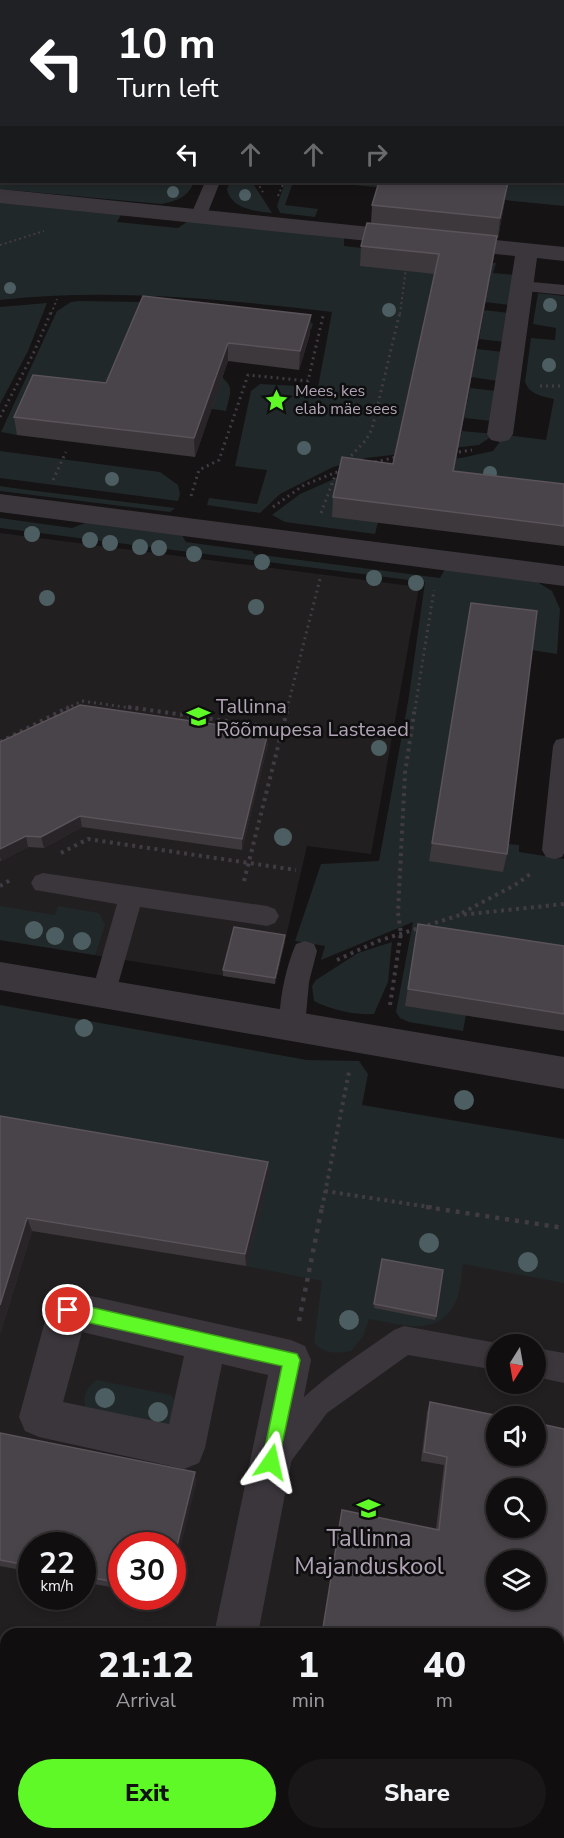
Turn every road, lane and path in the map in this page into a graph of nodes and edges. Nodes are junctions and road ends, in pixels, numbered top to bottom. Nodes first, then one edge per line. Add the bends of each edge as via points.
1 (212, 183) edge
2 (0, 196) edge
3 (198, 216) junction
4 (412, 238) junction
5 (527, 250) junction
6 (564, 254) edge
7 (522, 286) junction
8 (564, 290) edge
9 (57, 299) dead end
10 (323, 316) dead end
11 (0, 417) edge
12 (500, 434) joint
13 (66, 452) dead end
14 (442, 454) edge
15 (397, 457) edge
16 (367, 464) edge
17 (347, 469) edge
18 (337, 471) junction
19 (52, 482) dead end
20 (0, 503) edge
21 (271, 510) dead end
22 (322, 520) dead end
23 (183, 526) junction
24 (323, 568) dead end
25 (564, 576) edge
26 (434, 587) dead end
27 (282, 729) junction
28 (0, 742) edge
29 (564, 746) edge
30 (554, 850) joint
31 (56, 856) dead end
32 (249, 861) junction
33 (296, 870) dead end
34 (14, 878) dead end
35 (43, 883) dead end
36 (0, 886) edge
37 (131, 896) junction
38 (564, 904) edge
39 (236, 911) junction
40 (460, 915) junction
41 (267, 916) dead end
42 (401, 933) junction
43 (305, 951) dead end
44 (0, 976) edge
45 (297, 982) junction
46 (103, 995) junction
47 (292, 1026) junction
48 (370, 1039) junction
49 (564, 1073) edge
50 (325, 1191) junction
51 (564, 1228) edge
52 (207, 1341) junction
53 (486, 1354) edge
54 (291, 1360) junction
55 (546, 1365) edge
56 (564, 1368) edge
57 (271, 1462) junction
58 (237, 1628) edge

1 - 3 lane
2 - 3 street
3 - 4 street
4 - 5 street
4 - 18 path via 404,295 372,429
5 - 6 street
5 - 7 street
7 - 8 lane
7 - 12 street
9 - 11 path
10 - 23 path via 308,381 248,375 219,460 199,470
12 - 14 path via 487,447
13 - 19 path
15 - 16 path
17 - 18 path
18 - 21 path via 277,502
18 - 22 path via 321,511
20 - 23 street
23 - 25 street
24 - 27 path
26 - 42 path via 405,772 398,913
27 - 28 path via 82,700
27 - 32 path
29 - 30 lane
30 - 40 path via 515,885
31 - 32 path via 88,839
32 - 33 path
32 - 39 path
34 - 36 path
35 - 37 lane
37 - 39 lane
37 - 46 lane
38 - 40 path
39 - 41 lane
40 - 42 path
42 - 45 path via 378,940
42 - 48 path
43 - 45 lane
44 - 46 street
45 - 47 lane
46 - 47 street
47 - 48 street
48 - 49 street
48 - 50 path
50 - 51 path
50 - 54 path
52 - 52 street via 68,1310 39,1417 184,1448
52 - 54 street
53 - 57 lane via 404,1340 316,1403
54 - 57 street
55 - 56 lane
57 - 58 street

